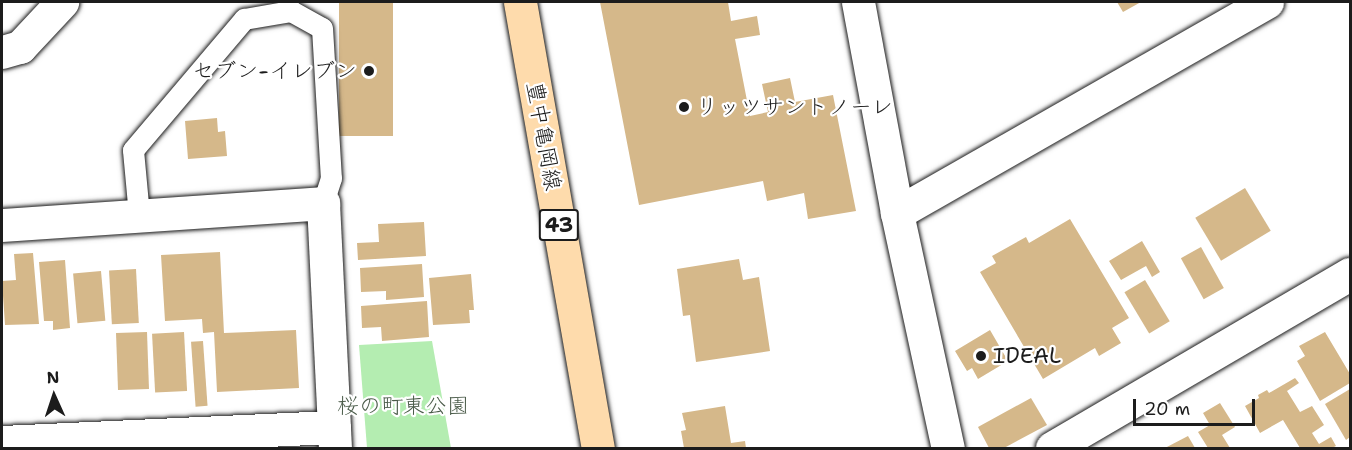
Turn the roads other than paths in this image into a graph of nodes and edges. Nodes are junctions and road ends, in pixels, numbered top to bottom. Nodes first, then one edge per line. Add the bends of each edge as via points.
1 (62, 2) edge
2 (520, 2) edge
3 (858, 2) edge
4 (1267, 2) edge
5 (2, 52) edge
6 (323, 203) junction
7 (897, 213) junction
8 (139, 215) junction
9 (2, 225) edge
10 (1350, 274) edge
11 (334, 438) edge
12 (2, 442) edge
13 (598, 448) edge
14 (948, 448) edge
15 (1052, 448) edge

1 - 5 street via 20,47
2 - 13 main road, 豊中亀岡線 / 43
3 - 7 street
4 - 7 street
6 - 8 street
6 - 8 lane via 331,178 322,28 291,11 244,19 133,150
6 - 11 street
7 - 14 street
8 - 9 street
10 - 15 street
11 - 12 street

